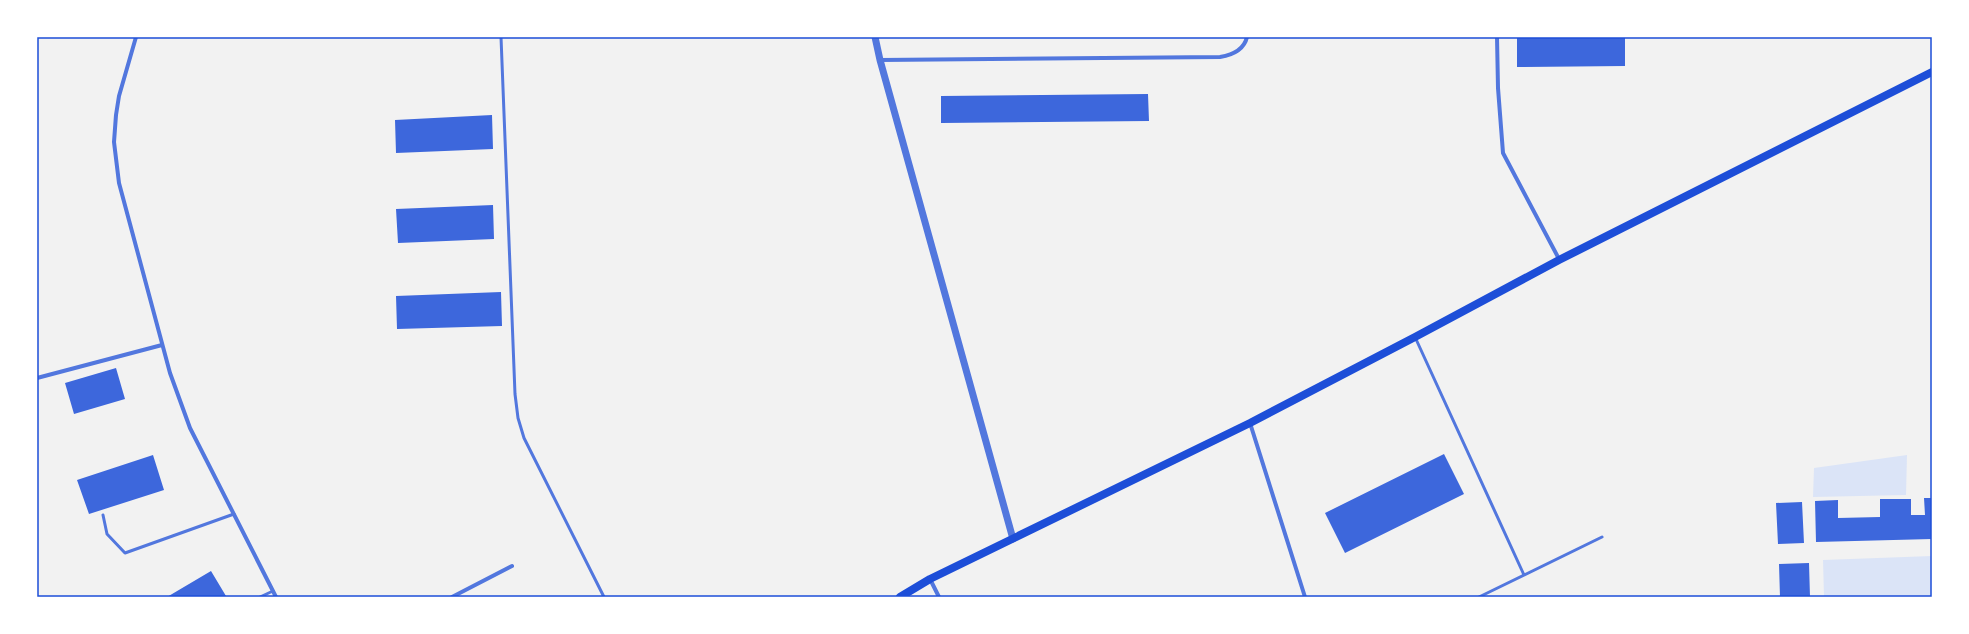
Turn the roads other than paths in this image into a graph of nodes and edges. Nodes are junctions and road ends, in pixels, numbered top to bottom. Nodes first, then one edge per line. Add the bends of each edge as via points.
1 (136, 37) edge
2 (501, 37) edge
3 (875, 37) edge
4 (1247, 37) edge
5 (1498, 37) edge
6 (880, 60) junction
7 (1932, 72) edge
8 (1560, 260) junction
9 (1416, 337) junction
10 (162, 345) junction
11 (37, 378) edge
12 (1250, 422) junction
13 (234, 514) junction
14 (103, 515) dead end
15 (1602, 537) dead end
16 (1013, 539) junction
17 (512, 566) dead end
18 (1524, 575) junction
19 (930, 579) junction
20 (273, 591) junction
21 (260, 597) edge
22 (276, 597) edge
23 (452, 597) edge
24 (604, 597) edge
25 (900, 597) edge
26 (939, 597) edge
27 (1305, 597) edge
28 (1479, 597) edge

1 - 10 street via 119,96 114,149 118,183
2 - 24 lane via 518,418 524,438
3 - 6 street
4 - 6 street via 1238,51 1230,56 1220,57
5 - 8 street via 1498,88 1503,153
6 - 16 street
7 - 8 main road
8 - 9 main road
9 - 12 main road
9 - 18 lane
10 - 11 street
10 - 13 street via 190,428
12 - 16 main road
12 - 27 street
13 - 14 lane via 125,553 107,534
13 - 20 street
15 - 18 lane
16 - 19 main road
17 - 23 street
18 - 28 lane
19 - 25 main road
19 - 26 street
20 - 21 lane
20 - 22 street

